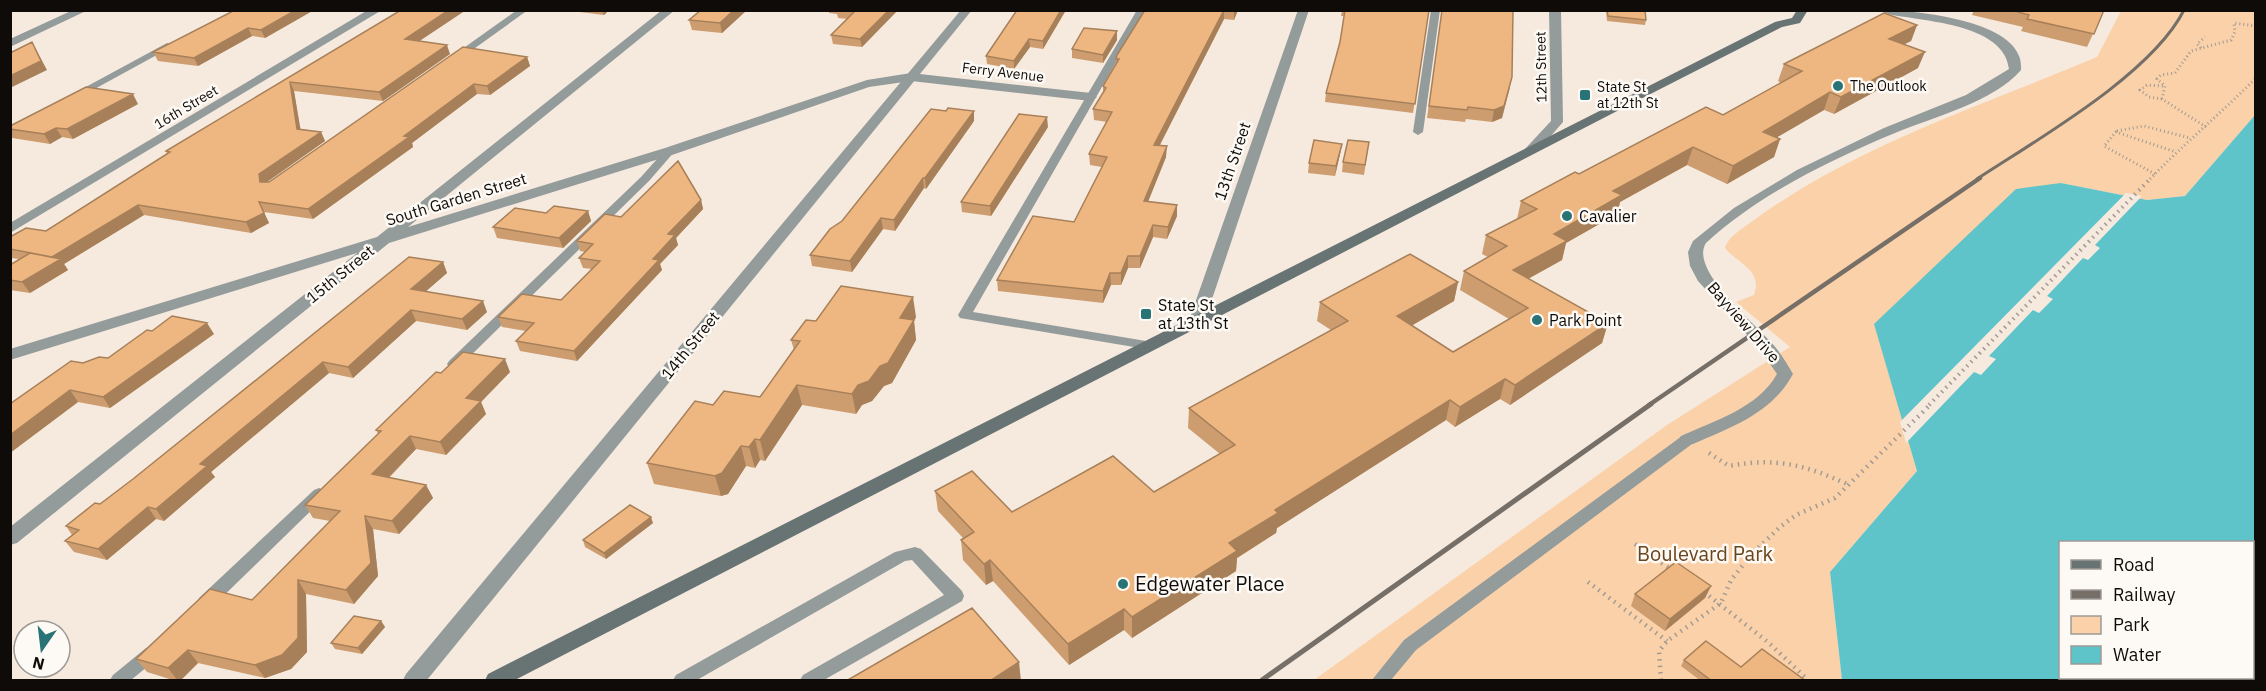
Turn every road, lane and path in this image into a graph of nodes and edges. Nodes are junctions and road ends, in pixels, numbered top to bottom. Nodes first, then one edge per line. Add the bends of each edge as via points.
1 (83, 10) edge
2 (377, 10) edge
3 (524, 10) edge
4 (670, 10) edge
5 (967, 10) edge
6 (1142, 10) edge
7 (1304, 10) edge
8 (1436, 10) edge
9 (1555, 10) edge
10 (1736, 10) edge
11 (1755, 10) edge
12 (1803, 10) edge
13 (1885, 10) edge
14 (1779, 17) edge
15 (2256, 26) edge
16 (2205, 37) dead end
17 (184, 38) edge
18 (10, 44) edge
19 (2202, 49) junction
20 (444, 66) edge
21 (911, 76) junction
22 (2256, 78) edge
23 (2165, 86) junction
24 (1091, 97) junction
25 (2162, 99) junction
26 (62, 103) edge
27 (2206, 127) junction
28 (1418, 132) dead end
29 (2116, 132) junction
30 (2190, 138) junction
31 (1532, 149) junction
32 (670, 151) junction
33 (2176, 152) junction
34 (2155, 174) junction
35 (10, 229) edge
36 (378, 243) junction
37 (1196, 323) junction
38 (1152, 346) junction
39 (10, 355) edge
40 (441, 377) edge
41 (1687, 440) joint
42 (1729, 466) dead end
43 (330, 484) edge
44 (1849, 485) junction
45 (10, 538) edge
46 (1635, 544) dead end
47 (1683, 577) edge
48 (1588, 582) dead end
49 (1702, 590) edge
50 (1720, 603) junction
51 (196, 612) edge
52 (1667, 640) junction
53 (162, 643) edge
54 (119, 681) edge
55 (414, 681) edge
56 (496, 681) edge
57 (682, 681) edge
58 (809, 681) edge
59 (1381, 681) edge
60 (1661, 681) edge
61 (1808, 681) edge

1 - 18 street
2 - 35 street, 16th Street
3 - 20 lane
4 - 36 street, 15th Street
5 - 21 street, 14th Street
6 - 24 lane
7 - 37 street, 13th Street
8 - 28 lane
9 - 31 street, 12th Street via 1557,122
10 - 11 path
12 - 14 main road via 1796,21
13 - 41 street, Bayview Drive via 1933,18 1984,33 2013,53 2015,70 1989,89 1816,165 1749,203 1699,243 1695,253 1704,275 1724,303 1768,346 1785,374 1781,386 1766,401
14 - 31 main road
15 - 19 path via 2234,23 2231,40
16 - 19 path via 2197,44
17 - 26 lane
19 - 23 path via 2191,51 2175,73 2157,79
21 - 24 street, Ferry Avenue
21 - 32 street, South Garden Street via 867,84
21 - 55 street, 14th Street
22 - 27 path
23 - 25 path
23 - 25 path via 2147,85 2140,90 2149,97
24 - 38 lane via 965,315
25 - 27 path
27 - 30 path
29 - 30 path via 2128,126 2152,126
29 - 33 path
29 - 34 path via 2104,146
30 - 33 path
31 - 37 main road
32 - 36 street, South Garden Street
32 - 40 lane
33 - 34 path
34 - 44 path
36 - 39 street, South Garden Street
36 - 45 street, 15th Street
37 - 38 main road
38 - 56 main road
41 - 59 lane, Bayview Drive via 1410,645
42 - 44 path via 1772,460 1806,465
43 - 51 lane
44 - 50 path via 1835,498 1796,515 1768,538 1731,580
46 - 47 path
48 - 52 path
49 - 50 path
50 - 52 path
50 - 61 path
52 - 60 path via 1659,651
53 - 54 lane
57 - 58 lane via 901,556 915,553 956,596

